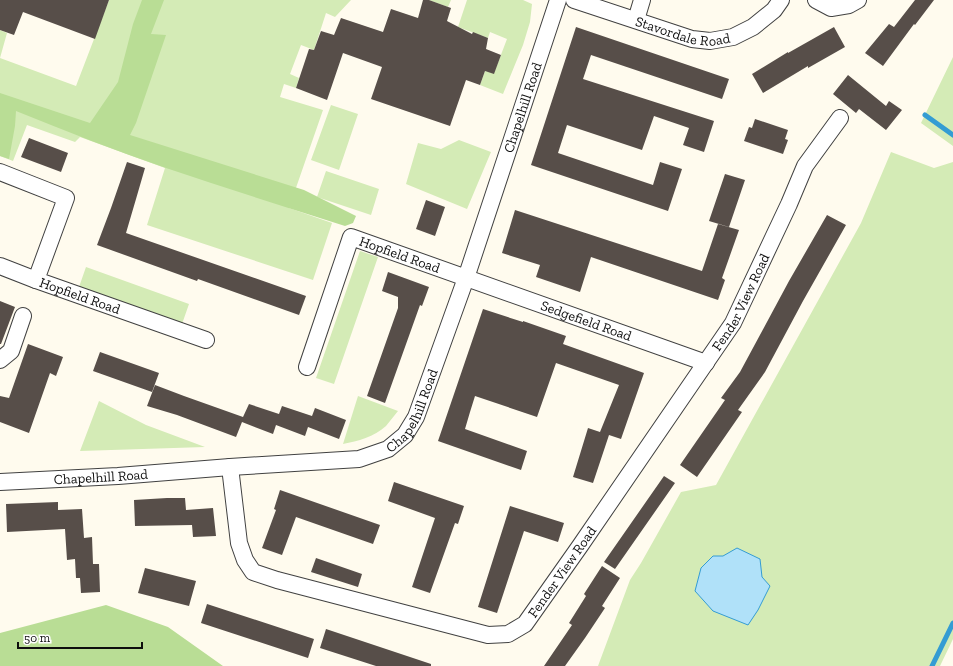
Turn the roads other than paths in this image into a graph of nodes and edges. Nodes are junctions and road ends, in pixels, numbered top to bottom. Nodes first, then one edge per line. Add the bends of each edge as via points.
1 (558, 0) edge
2 (574, 0) edge
3 (642, 0) edge
4 (781, 0) edge
5 (816, 0) edge
6 (858, 0) edge
7 (636, 20) junction
8 (840, 118) dead end
9 (0, 172) edge
10 (0, 266) edge
11 (466, 278) junction
12 (36, 280) junction
13 (23, 316) dead end
14 (206, 340) dead end
15 (0, 360) edge
16 (706, 363) junction
17 (307, 367) dead end
18 (230, 466) junction
19 (0, 482) edge

1 - 11 street, Chapelhill Road
2 - 7 street, Stavordale Road
3 - 7 street
4 - 7 street, Stavordale Road via 774,10 753,27 733,37 710,41 692,39
5 - 6 street via 831,8 849,5
8 - 16 street, Fender View Road via 806,166 733,323
9 - 12 street, Hopfield Road via 66,198
10 - 12 street
11 - 16 street, Sedgefield Road
11 - 17 street, Hopfield Road via 351,237
11 - 18 street, Chapelhill Road via 416,417 405,435 388,449 359,459
12 - 14 street, Hopfield Road
13 - 15 street via 11,351
16 - 18 street, Fender View Road via 525,624 508,634 488,635 253,572 239,544
18 - 19 street, Chapelhill Road via 118,476

